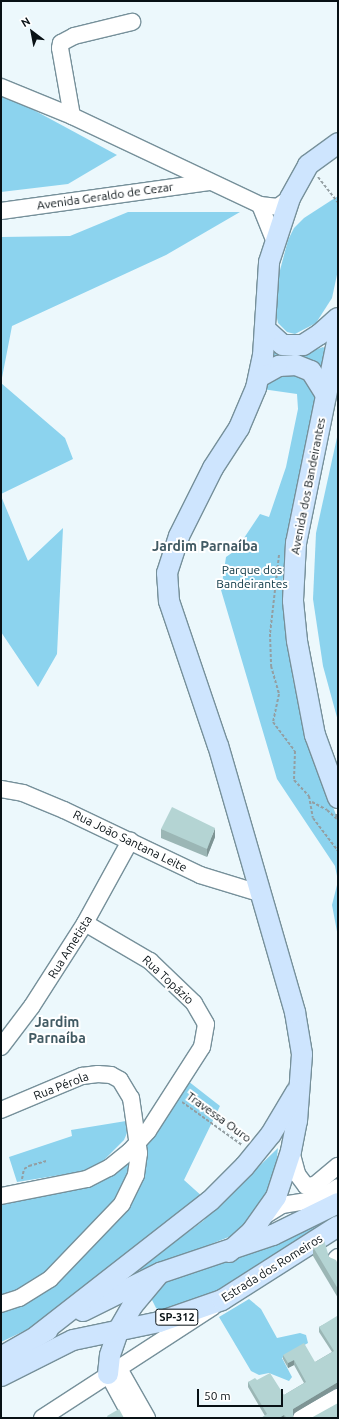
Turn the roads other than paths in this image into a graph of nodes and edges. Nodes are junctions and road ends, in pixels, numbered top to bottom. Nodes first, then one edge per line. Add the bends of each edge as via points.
1 (132, 22) dead end
2 (1, 86) edge
3 (72, 116) junction
4 (338, 143) edge
5 (209, 182) junction
6 (290, 198) junction
7 (260, 205) junction
8 (1, 211) edge
9 (274, 240) junction
10 (338, 318) edge
11 (265, 329) junction
12 (338, 337) edge
13 (260, 377) junction
14 (326, 395) junction
15 (1, 789) edge
16 (338, 798) edge
17 (130, 841) junction
18 (259, 893) junction
19 (85, 923) junction
20 (1, 1047) edge
21 (302, 1075) junction
22 (1, 1110) edge
23 (138, 1142) junction
24 (291, 1151) junction
25 (338, 1166) edge
26 (338, 1186) edge
27 (1, 1196) edge
28 (338, 1203) edge
29 (266, 1215) junction
30 (336, 1230) edge
31 (229, 1252) junction
32 (153, 1281) junction
33 (222, 1300) junction
34 (1, 1304) edge
35 (159, 1322) junction
36 (119, 1329) junction
37 (37, 1336) junction
38 (74, 1340) junction
39 (1, 1357) edge
40 (113, 1371) junction
41 (1, 1376) edge
42 (338, 1397) edge
43 (42, 1418) edge
44 (132, 1418) edge
45 (146, 1418) edge
46 (301, 1418) edge

1 - 3 street via 74,36 61,43
2 - 3 street
3 - 5 street
4 - 6 main road via 308,165
5 - 7 street
5 - 8 street, Avenida Geraldo de Cezar
6 - 7 street via 278,207
6 - 9 main road
7 - 9 street
9 - 11 main road via 269,262
10 - 11 main road via 303,345 284,345
11 - 13 main road
12 - 14 main road, Avenida dos Bandeirantes
13 - 14 main road via 279,366 296,365 311,372 318,379
13 - 18 main road via 241,423 213,468 179,536 171,555 166,588 218,746
14 - 16 main road, Avenida dos Bandeirantes via 296,543 293,601 297,641 315,735
15 - 17 street, Rua João Santana Leite via 23,793
17 - 18 street, Rua João Santana Leite via 200,875
17 - 19 street, Rua Ametista
18 - 21 main road via 300,1033
19 - 20 street, Rua Ametista via 32,1006
19 - 23 street, Rua Topázio via 150,961 202,1014 206,1033 202,1047 173,1095
21 - 24 main road
21 - 37 main road via 290,1105 255,1154 230,1182 193,1216
22 - 23 street, Rua Pérola via 82,1076 111,1075 127,1088
23 - 27 street via 109,1168 87,1179
23 - 34 street, Rua Pérola via 136,1175 122,1204 50,1279 19,1298
24 - 25 street via 296,1174 306,1186 315,1185
24 - 29 main road via 276,1197
26 - 29 street via 319,1200 282,1204
28 - 31 main road, Estrada dos Romeiros via 294,1226
29 - 31 main road
30 - 33 main road, Estrada dos Romeiros / SP-312
31 - 32 main road, Estrada dos Romeiros
32 - 35 main road via 148,1302
32 - 36 main road
32 - 37 main road, Estrada dos Romeiros via 132,1285
33 - 35 main road, Estrada dos Romeiros / SP-312
33 - 40 street via 196,1320
35 - 36 main road, Estrada dos Romeiros / SP-312
36 - 38 main road, Estrada dos Romeiros / SP-312
36 - 40 main road via 110,1355
37 - 39 main road
38 - 40 main road via 90,1345
38 - 41 main road, Estrada dos Romeiros / SP-312
40 - 43 street
40 - 44 street
40 - 45 street
42 - 46 street

